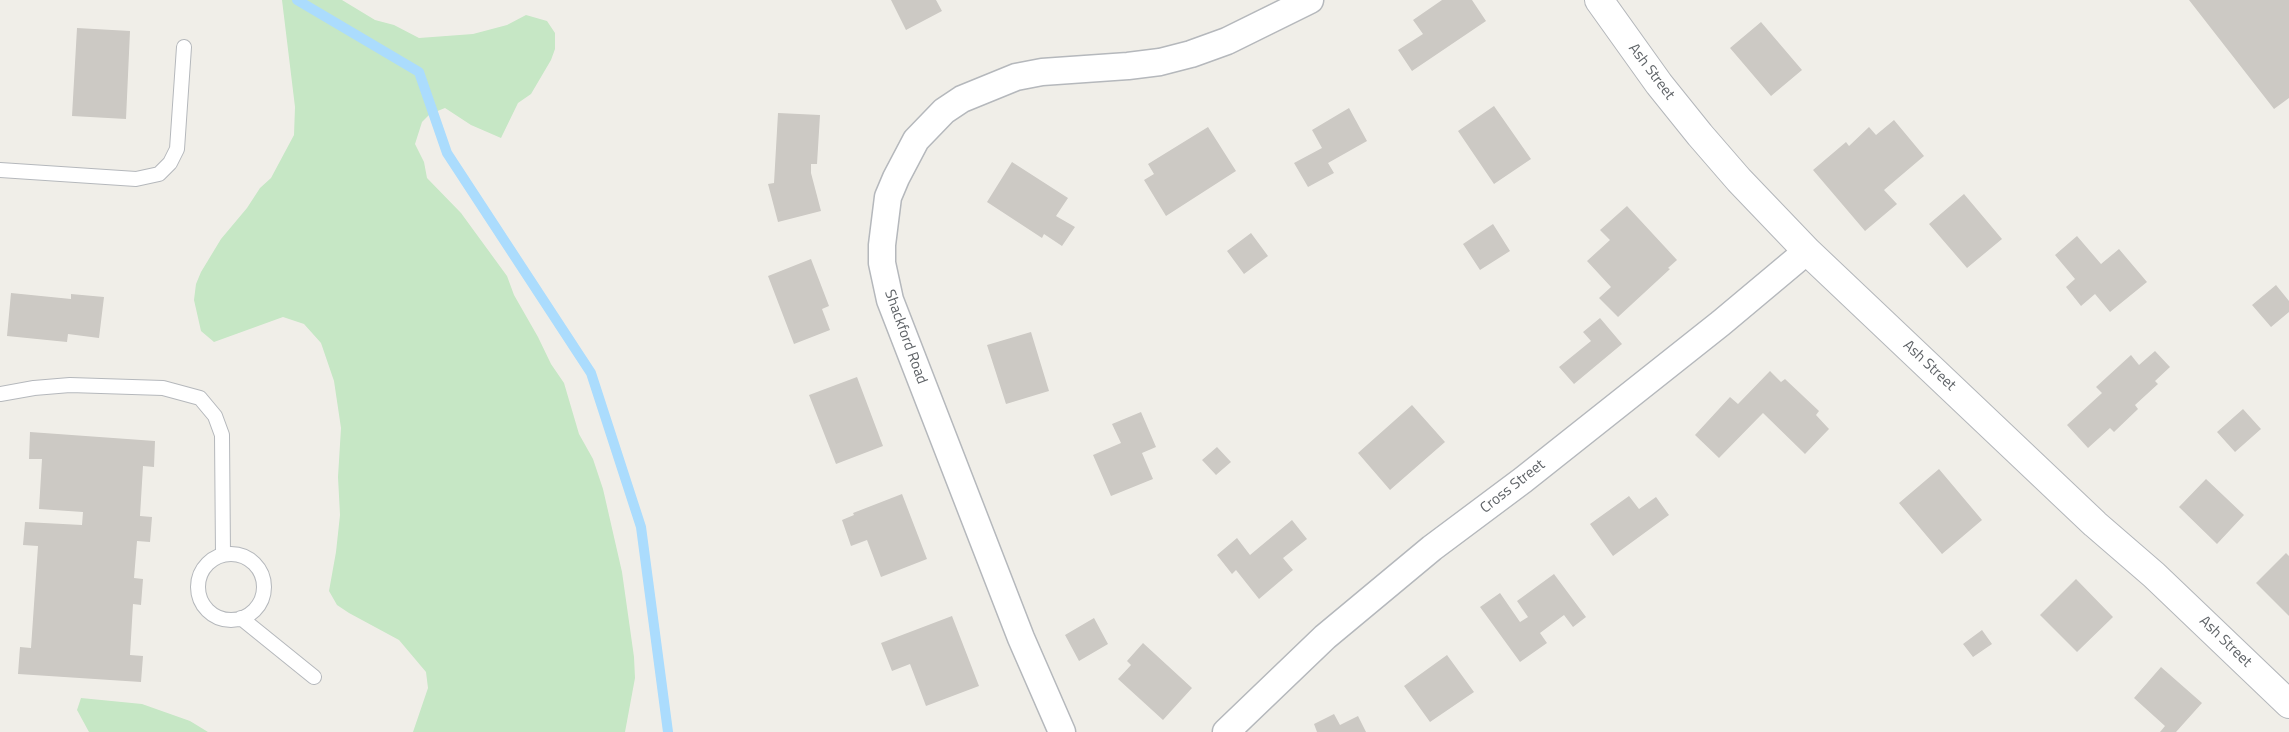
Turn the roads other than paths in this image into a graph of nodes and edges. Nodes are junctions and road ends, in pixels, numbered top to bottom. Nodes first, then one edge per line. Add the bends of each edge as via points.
1 (1310, 0) edge
2 (1599, 0) edge
3 (184, 47) dead end
4 (0, 170) edge
5 (1807, 251) junction
6 (0, 394) edge
7 (223, 554) junction
8 (241, 618) junction
9 (314, 677) dead end
10 (2289, 704) edge
11 (1062, 732) edge
12 (1226, 732) edge

1 - 11 street, Shackford Road via 1227,41 1191,54 1160,62 1016,77 962,99 944,111 916,140 888,197 882,263 890,300 1021,638
2 - 5 street, Ash Street via 1694,127
3 - 4 lane via 177,150 159,174 136,179
5 - 10 street, Ash Street
5 - 12 street, Cross Street via 1721,323 1432,548 1324,637
6 - 7 lane via 70,385 163,388 200,398 215,416 222,435
7 - 8 lane via 246,558 262,574 263,595 258,606
7 - 8 lane via 206,565 198,584 199,595 204,605 220,618
8 - 9 lane

